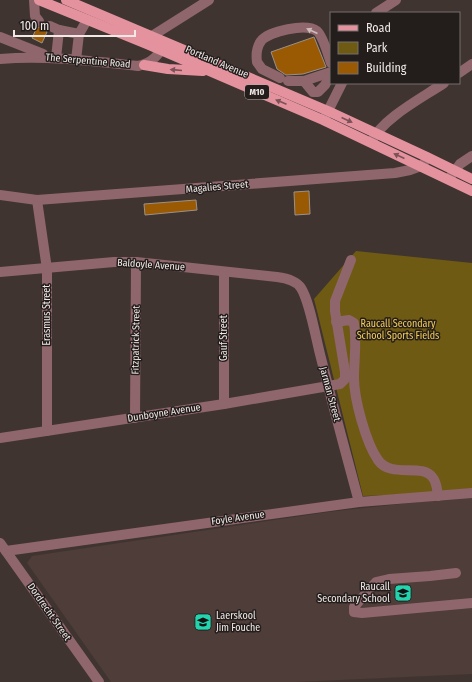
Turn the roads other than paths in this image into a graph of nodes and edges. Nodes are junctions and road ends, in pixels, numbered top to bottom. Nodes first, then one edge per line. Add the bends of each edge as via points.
1 (34, 0) edge
2 (39, 0) edge
3 (66, 0) edge
4 (210, 0) edge
5 (382, 0) edge
6 (396, 0) edge
7 (376, 12) edge
8 (378, 12) edge
9 (87, 20) junction
10 (39, 21) dead end
11 (79, 34) junction
12 (0, 37) edge
13 (150, 40) junction
14 (164, 47) junction
15 (53, 58) junction
16 (0, 59) edge
17 (76, 60) junction
18 (330, 60) edge
19 (472, 64) edge
20 (144, 65) junction
21 (209, 71) junction
22 (460, 72) edge
23 (330, 73) edge
24 (330, 75) edge
25 (304, 81) junction
26 (342, 84) edge
27 (443, 84) edge
28 (328, 111) junction
29 (323, 120) junction
30 (376, 133) junction
31 (371, 143) junction
32 (472, 156) edge
33 (427, 157) junction
34 (422, 166) junction
35 (454, 170) junction
36 (472, 179) edge
37 (449, 180) junction
38 (472, 191) edge
39 (0, 195) edge
40 (37, 200) junction
41 (352, 260) dead end
42 (136, 262) junction
43 (47, 269) junction
44 (0, 272) edge
45 (224, 272) junction
46 (300, 287) joint
47 (336, 322) junction
48 (328, 387) junction
49 (224, 404) junction
50 (135, 418) junction
51 (47, 431) junction
52 (0, 438) edge
53 (472, 493) edge
54 (438, 496) junction
55 (359, 502) junction
56 (3, 547) edge
57 (456, 573) dead end
58 (472, 603) edge
59 (99, 682) edge

1 - 10 street via 35,16
2 - 9 main road, Portland Avenue / M10
3 - 13 main road, Portland Avenue / M10
4 - 13 street
5 - 7 street
6 - 8 street
9 - 11 street
9 - 13 main road, Portland Avenue / M10
11 - 15 street via 54,28
11 - 17 street
12 - 15 street
13 - 14 main road, Portland Avenue / M10
14 - 20 street, The Serpentine Road via 154,59
14 - 21 main road, Portland Avenue / M10
14 - 28 main road, Portland Avenue / M10
15 - 16 street, The Serpentine Road
15 - 17 street, The Serpentine Road
17 - 20 street, The Serpentine Road
18 -> 25 street via 320,34 308,28 272,34 262,41 258,47 257,62 262,70 284,79
19 - 22 street
21 -> 20 main road
29 -> 21 main road, Portland Avenue / M10
23 - 25 street
24 - 25 street via 318,92 313,92
26 - 28 street
27 - 30 street via 388,121
28 - 29 street
28 -> 30 main road, Portland Avenue / M10
29 - 31 main road, Portland Avenue / M10
30 - 31 street
30 - 33 main road, Portland Avenue / M10
34 -> 31 main road, Portland Avenue / M10
32 - 35 street
33 - 34 street
33 - 35 main road, Portland Avenue / M10
34 - 37 main road, Portland Avenue / M10
34 - 40 street, Magalies Street via 395,173
35 - 36 main road, Portland Avenue / M10
35 - 37 street
37 - 38 main road, Portland Avenue / M10
39 - 40 street, Magalies Street
40 - 43 street, Erasmus Street
41 - 47 street via 335,300
42 - 43 street, Baldoyle Avenue
42 - 45 street, Baldoyle Avenue
42 - 50 street, Fitzpatrick Street
43 - 44 street, Baldoyle Avenue
43 - 51 street, Erasmus Street
45 - 46 street, Baldoyle Avenue via 282,278
45 - 49 street, Gauf Street
46 - 48 street, Jarman Street via 310,313
47 - 48 street, Dunboyne Avenue via 345,379 340,384
47 - 54 street via 349,320 354,323 356,396 367,436 378,461 395,470 421,471 428,474 436,483
48 - 49 street, Dunboyne Avenue
48 - 55 street, Jarman Street
49 - 50 street, Dunboyne Avenue
50 - 51 street, Dunboyne Avenue
51 - 52 street, Dunboyne Avenue
53 - 54 street, Foyle Avenue
54 - 55 street, Foyle Avenue
55 - 56 street, Foyle Avenue
56 - 59 street, Dordrecht Street
57 - 58 street via 376,582 354,607 354,612

